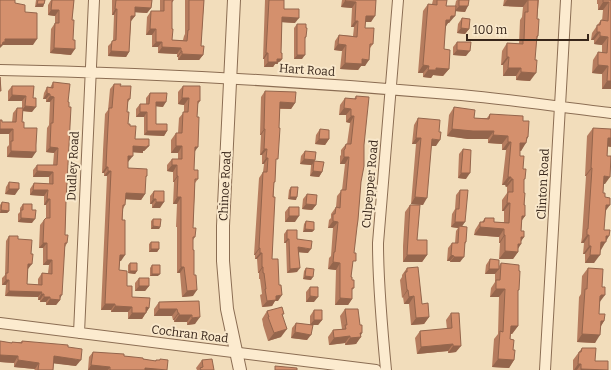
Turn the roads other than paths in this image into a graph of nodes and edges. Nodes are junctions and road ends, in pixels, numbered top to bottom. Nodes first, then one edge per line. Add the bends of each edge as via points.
1 (94, 0) edge
2 (234, 0) edge
3 (398, 0) edge
4 (566, 0) edge
5 (0, 70) edge
6 (91, 72) junction
7 (230, 78) junction
8 (391, 89) junction
9 (560, 107) junction
10 (611, 113) edge
11 (0, 323) edge
12 (79, 333) junction
13 (237, 353) junction
14 (240, 370) edge
15 (376, 370) edge
16 (386, 370) edge
17 (546, 370) edge

1 - 6 street, Dudley Road
2 - 7 street, Chinoe Road
3 - 8 street, Culpepper Road
4 - 9 street, Clinton Road
5 - 6 street, Hart Road
6 - 7 street, Hart Road
6 - 12 street, Dudley Road
7 - 8 street, Hart Road
7 - 13 street, Chinoe Road via 223,261 227,309
8 - 9 street, Hart Road
8 - 16 street, Culpepper Road via 378,243 380,308
9 - 10 street, Hart Road
9 - 17 street, Clinton Road
11 - 12 street, Cochran Road
12 - 13 street, Cochran Road
13 - 14 street, Chinoe Road
13 - 15 street, Cochran Road

